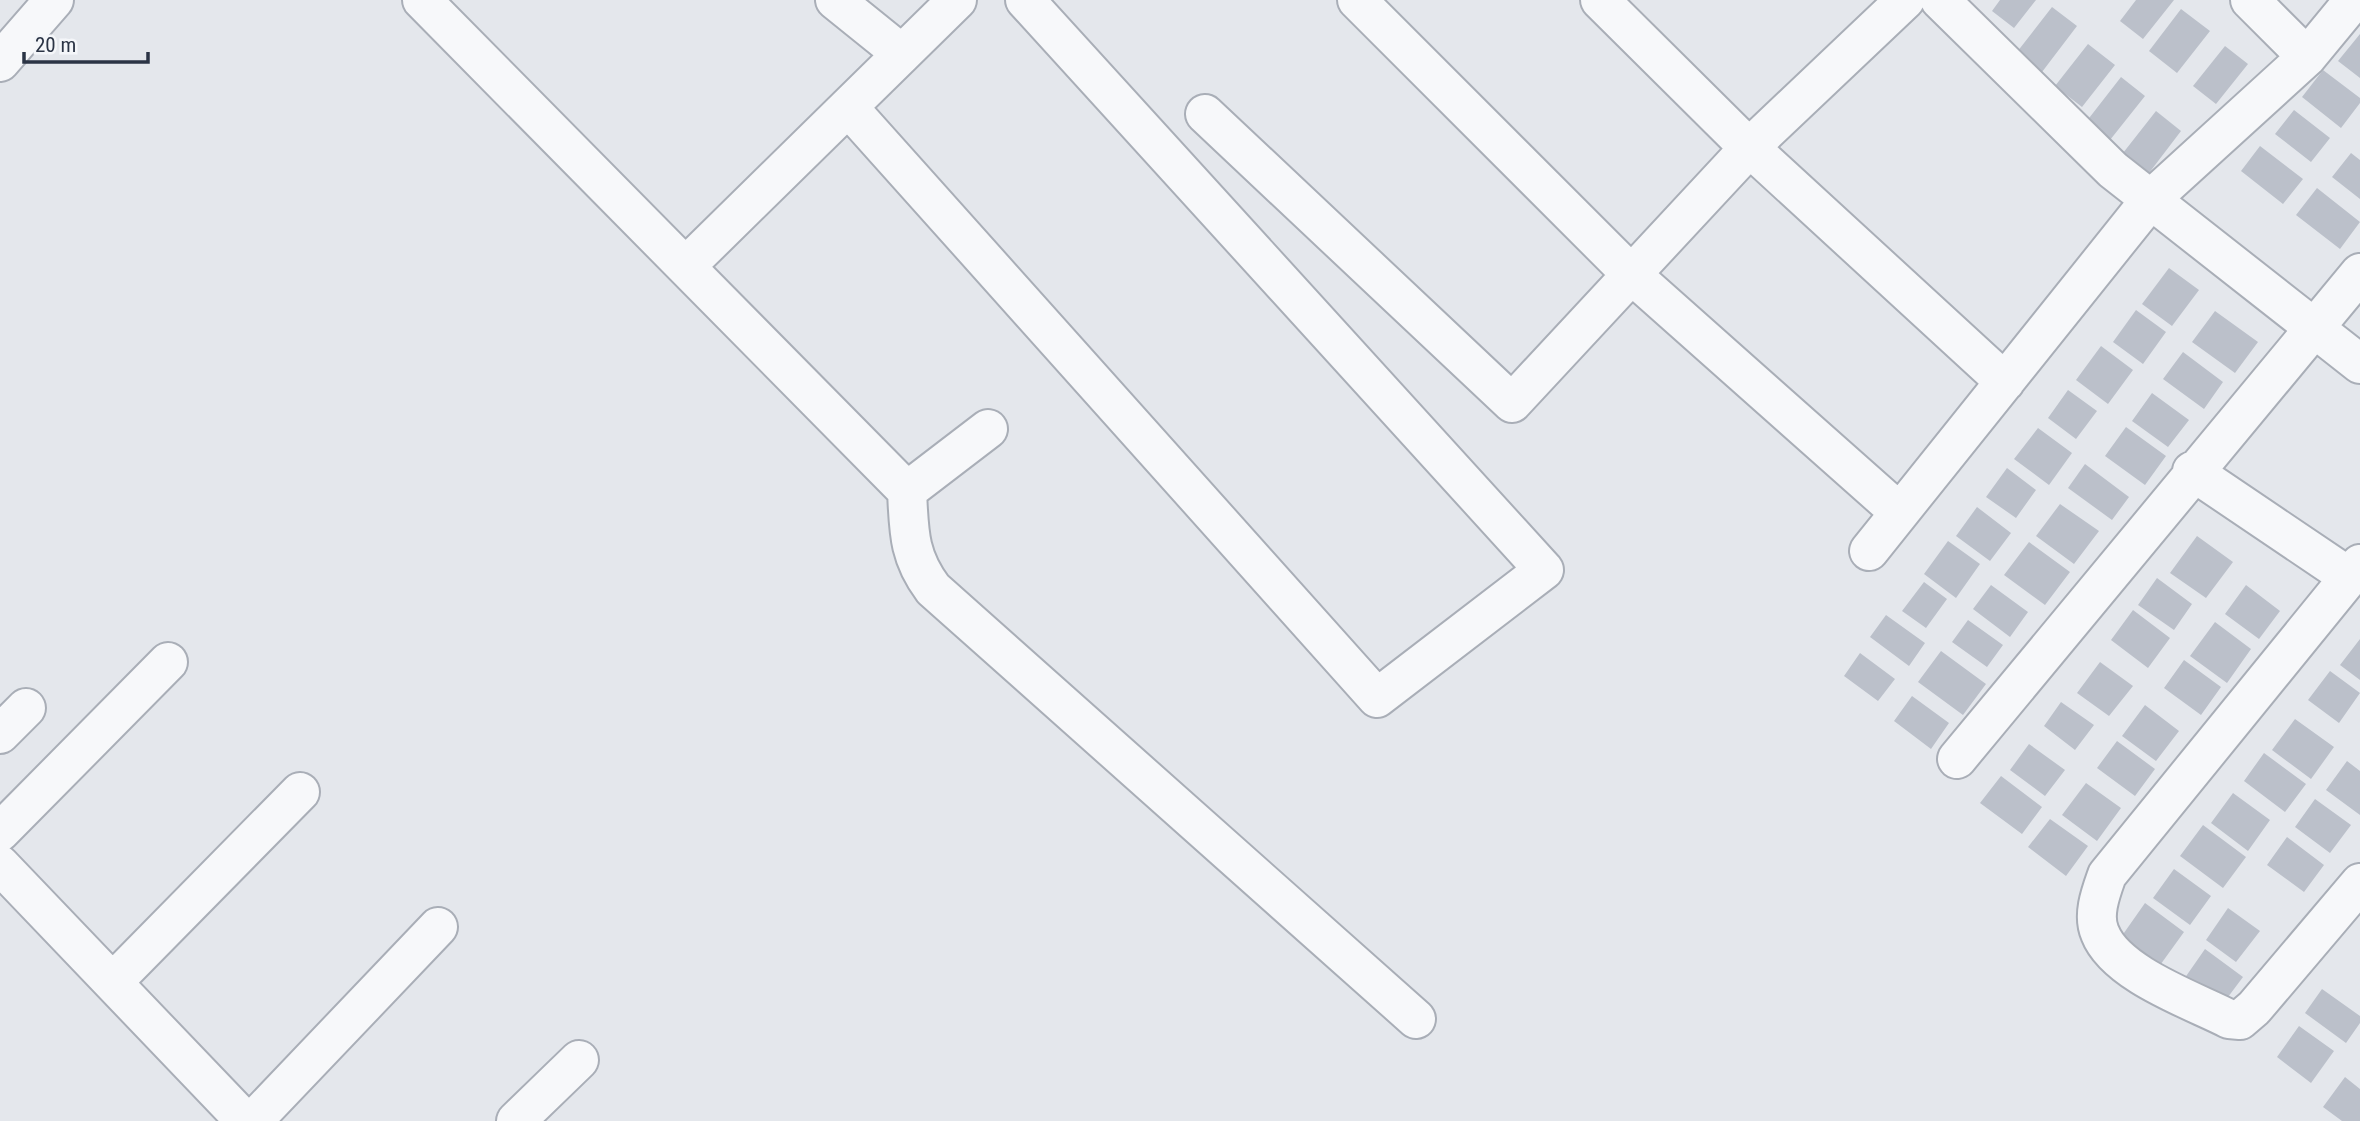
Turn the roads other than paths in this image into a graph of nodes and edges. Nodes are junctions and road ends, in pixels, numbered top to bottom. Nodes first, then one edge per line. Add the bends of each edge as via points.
1 (54, 0) edge
2 (422, 0) edge
3 (835, 0) edge
4 (957, 0) edge
5 (1025, 0) edge
6 (1357, 0) edge
7 (1600, 0) edge
8 (1905, 0) edge
9 (1940, 0) edge
10 (2250, 0) edge
11 (2354, 0) edge
12 (902, 54) junction
13 (2307, 57) junction
14 (0, 62) edge
15 (848, 107) junction
16 (1205, 114) dead end
17 (1751, 146) junction
18 (2151, 199) junction
19 (685, 266) junction
20 (2360, 273) edge
21 (1631, 274) junction
22 (2316, 328) junction
23 (2360, 364) edge
24 (2005, 382) junction
25 (988, 429) dead end
26 (2192, 471) junction
27 (907, 491) junction
28 (1899, 512) junction
29 (1869, 551) dead end
30 (2355, 571) edge
31 (168, 662) dead end
32 (1956, 759) dead end
33 (300, 793) dead end
34 (0, 832) edge
35 (0, 865) edge
36 (2360, 883) edge
37 (438, 927) dead end
38 (113, 982) junction
39 (1416, 1019) dead end
40 (579, 1060) dead end
41 (245, 1121) edge
42 (253, 1121) edge
43 (516, 1121) edge

1 - 14 street
2 - 19 street
3 - 12 street
4 - 12 street
5 - 15 street via 1544,570 1377,698
6 - 21 street
7 - 17 street
8 - 17 street
9 - 18 street via 2113,170
10 - 13 street
11 - 13 street
12 - 15 street
13 - 18 street
15 - 19 street
16 - 21 street via 1512,403
17 - 21 street
17 - 24 street
18 - 22 street
18 - 24 street
19 - 27 street
20 - 22 street
21 - 28 street
22 - 23 street
22 - 26 street
24 - 28 street
25 - 27 street
26 - 30 street
26 - 32 street
27 - 39 street via 909,543 933,589
28 - 29 street
30 - 36 street via 2107,875 2098,904 2099,932 2129,968 2229,1019 2240,1020
31 - 34 street
33 - 38 street
35 - 38 street
37 - 42 street
38 - 41 street
40 - 43 street

